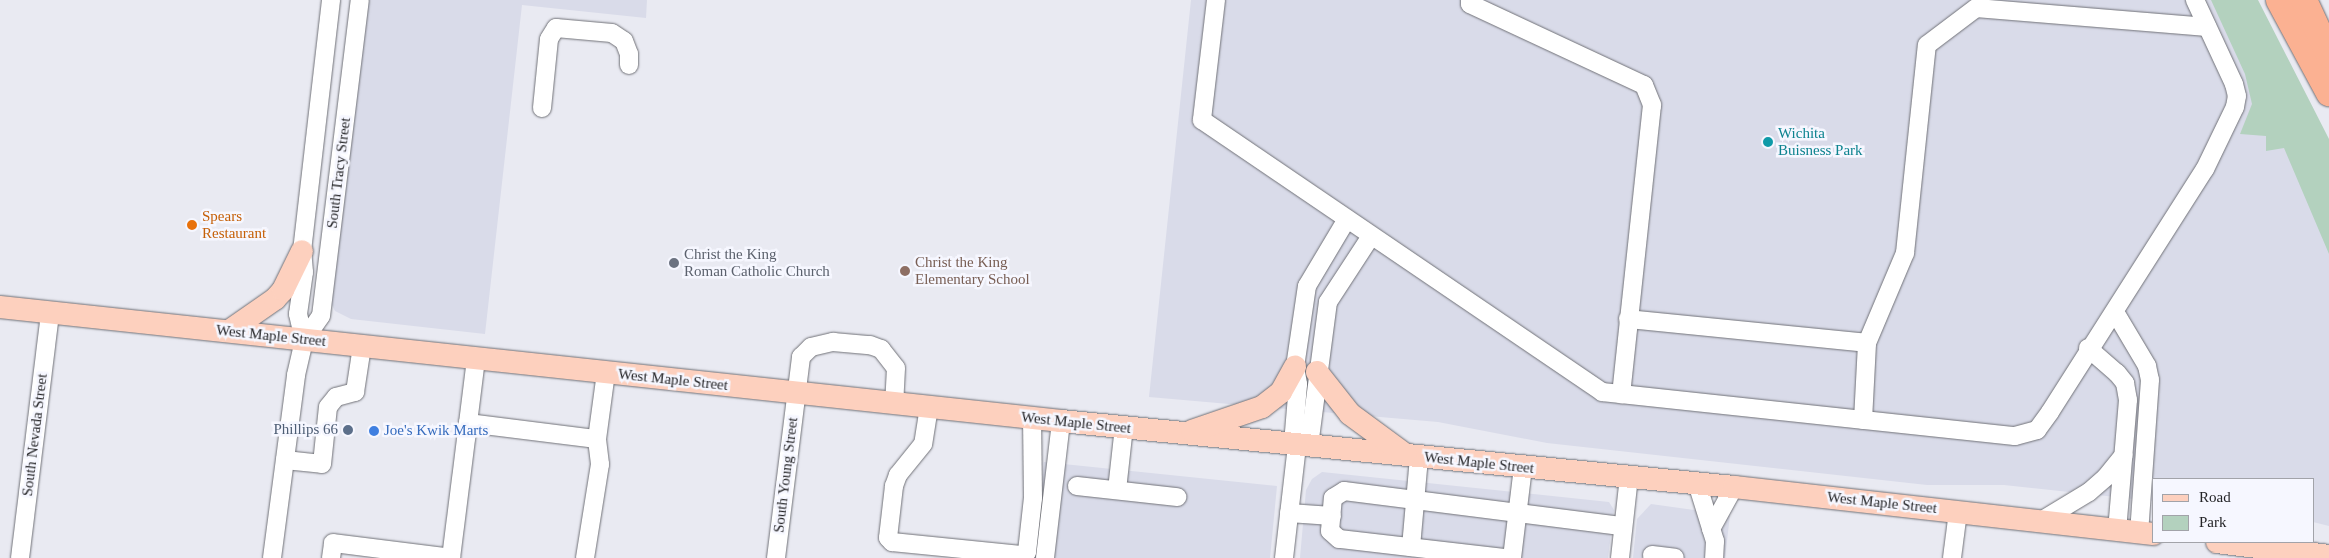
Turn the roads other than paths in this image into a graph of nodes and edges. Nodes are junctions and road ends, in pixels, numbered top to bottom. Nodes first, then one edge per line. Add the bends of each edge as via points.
1 (331, 0) edge
2 (360, 0) edge
3 (1216, 0) edge
4 (1470, 0) edge
5 (2196, 0) edge
6 (2279, 0) edge
7 (2304, 0) edge
8 (2049, 6) edge
9 (2207, 27) junction
10 (2329, 54) edge
11 (629, 65) dead end
12 (2329, 93) edge
13 (542, 108) dead end
14 (1347, 219) junction
15 (1371, 236) junction
16 (302, 251) junction
17 (0, 307) edge
18 (2115, 312) junction
19 (50, 313) junction
20 (1628, 319) junction
21 (228, 331) junction
22 (304, 340) junction
23 (1867, 343) junction
24 (362, 346) junction
25 (2088, 348) junction
26 (476, 359) junction
27 (1295, 367) junction
28 (606, 372) junction
29 (1317, 372) junction
30 (797, 392) junction
31 (1621, 394) junction
32 (894, 403) junction
33 (929, 407) junction
34 (1032, 418) junction
35 (1863, 420) junction
36 (1061, 421) junction
37 (468, 423) junction
38 (1124, 427) junction
39 (1185, 434) junction
40 (597, 439) junction
41 (1300, 445) junction
42 (2124, 455) junction
43 (1413, 456) junction
44 (285, 460) junction
45 (2143, 461) junction
46 (1523, 467) junction
47 (1629, 477) junction
48 (2153, 478) edge
49 (1697, 484) junction
50 (1077, 486) dead end
51 (1734, 487) junction
52 (1117, 490) junction
53 (1177, 497) dead end
54 (1415, 500) junction
55 (1518, 512) junction
56 (1958, 512) junction
57 (1289, 513) junction
58 (1332, 516) junction
59 (2041, 522) junction
60 (1623, 526) junction
61 (1711, 529) junction
62 (2117, 530) junction
63 (2146, 533) edge
64 (2224, 543) edge
65 (1410, 547) junction
66 (2295, 554) edge
67 (1652, 555) dead end
68 (2329, 556) edge
69 (20, 558) edge
70 (272, 558) edge
71 (331, 558) edge
72 (451, 558) edge
73 (585, 558) edge
74 (776, 558) edge
75 (1045, 558) edge
76 (1284, 558) edge
77 (1504, 558) edge
78 (1512, 558) edge
79 (1620, 558) edge
80 (1675, 558) edge
81 (1714, 558) edge
82 (1952, 558) edge

1 - 16 street, South Tracy Street
2 - 22 street, South Tracy Street via 321,316
3 - 14 street via 1202,120
4 - 20 street via 1470,4 1644,85 1652,105
5 - 9 street
6 - 12 highway
7 - 10 highway
8 - 9 street
8 - 23 street via 1976,8 1928,45 1905,253
9 - 18 street via 2234,84 2238,96 2235,107 2204,169
11 - 13 street via 624,41 612,33 556,28 550,39
14 - 15 street
14 - 27 street via 1307,286
15 - 29 street via 1328,302
15 - 31 street via 1572,374 1602,392
16 - 21 main road via 283,290 275,299
16 - 22 street, South Tracy Street via 304,272 298,314
17 - 19 main road, West Maple Street
18 - 25 street
18 - 45 street via 2147,366 2150,380
19 - 21 main road, West Maple Street
19 - 69 street, South Nevada Street
20 - 23 street
20 - 31 street
21 - 22 main road, West Maple Street
22 - 24 main road, West Maple Street
22 - 44 street, South Tracy Street
23 - 35 street
24 - 26 main road, West Maple Street
24 - 44 street via 355,392 336,396 328,407 322,464
25 - 35 street via 2037,430 2015,436
25 - 42 street via 2125,383 2128,400
26 - 28 main road, West Maple Street
26 - 37 street
27 - 39 main road via 1281,392 1262,407
27 - 41 street
28 - 30 main road, West Maple Street
28 - 40 street
29 - 41 street
29 - 43 main road via 1350,414
30 - 32 main road, West Maple Street
30 - 32 street, South Young Street via 801,357 811,348 834,342 870,345 882,350 896,368
30 - 74 street, South Young Street
31 - 35 street
32 - 33 main road, West Maple Street
33 - 34 main road, West Maple Street
33 - 34 street via 923,444 898,475 894,486 888,538 892,542 1023,555 1027,552 1033,498
34 - 36 main road, West Maple Street
36 - 38 main road, West Maple Street
36 - 75 street
37 - 40 street
37 - 72 street
38 - 39 main road, West Maple Street
38 - 52 street
39 - 41 main road, West Maple Street
40 - 73 street via 600,464
41 - 43 main road, West Maple Street
41 - 57 street
42 - 59 street via 2095,487
42 - 62 street
43 - 46 main road, West Maple Street
43 - 54 street
44 - 70 street, South Tracy Street
45 - 48 street
45 - 63 street
46 - 47 main road, West Maple Street
46 - 55 street
47 - 49 main road, West Maple Street
47 - 60 street
49 - 51 main road, West Maple Street
49 - 61 street
50 - 52 street
51 - 56 main road, West Maple Street
51 - 61 street
52 - 53 street
54 - 55 street
54 - 58 street via 1344,491 1333,498
54 - 65 street
55 - 60 street
55 - 78 street
56 - 59 main road, West Maple Street
56 - 82 street
57 - 58 street
57 - 76 street
58 - 65 street via 1330,531 1339,539
59 - 62 main road, West Maple Street
60 - 79 street
61 - 81 street via 1715,541
62 - 63 main road, West Maple Street
64 - 66 main road
65 - 77 street
66 - 68 main road
67 - 80 street
71 - 72 street via 332,543

